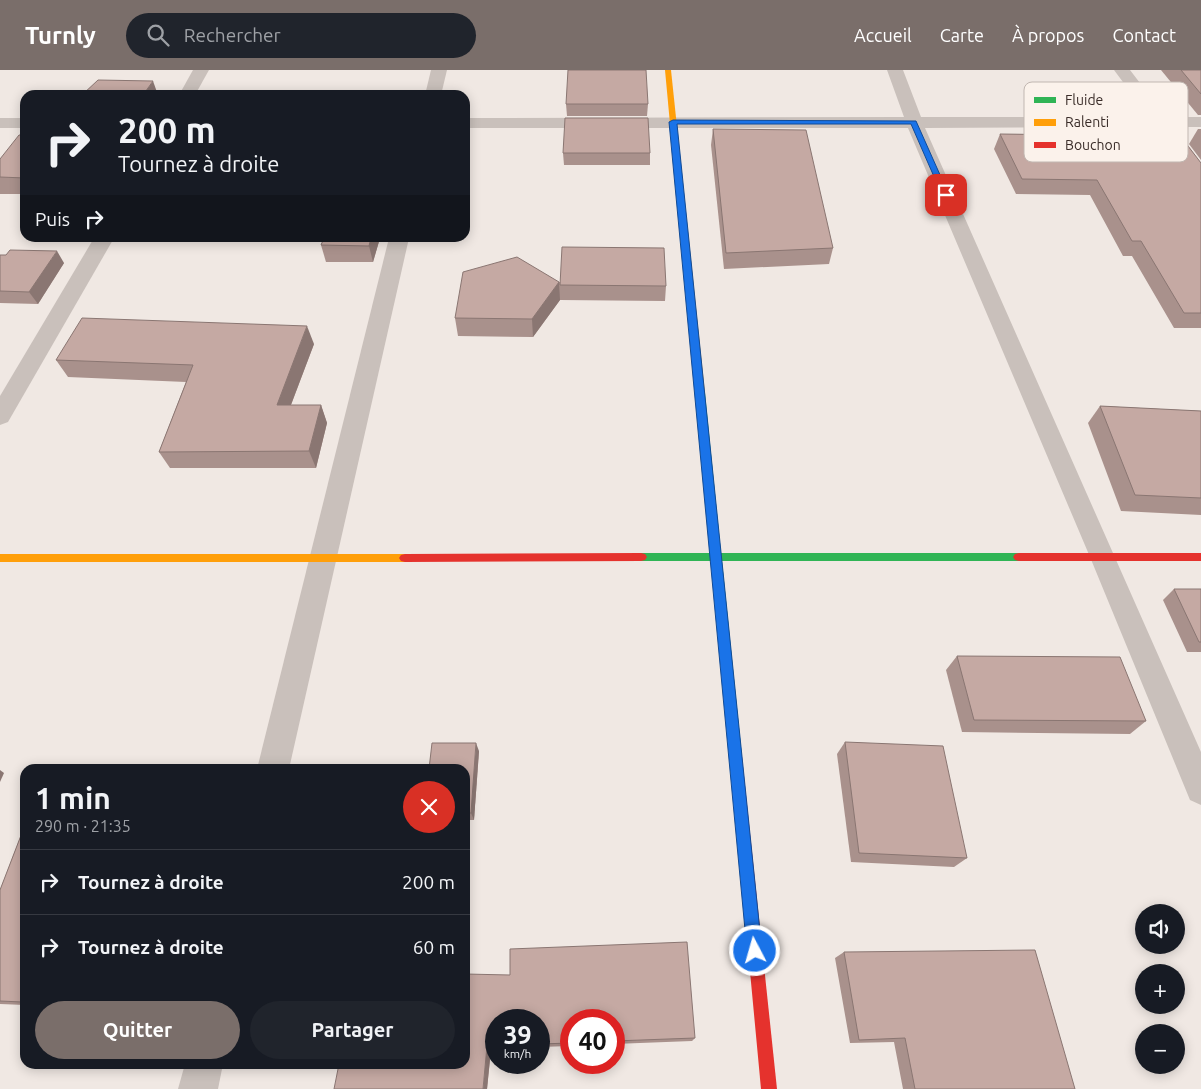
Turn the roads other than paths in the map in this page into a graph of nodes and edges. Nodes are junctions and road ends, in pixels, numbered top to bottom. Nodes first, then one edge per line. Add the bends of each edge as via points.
1 (201, 70) edge
2 (438, 70) edge
3 (668, 70) edge
4 (895, 70) edge
5 (1122, 70) edge
6 (1131, 82) edge
7 (190, 90) edge
8 (434, 90) edge
9 (673, 122) junction
10 (914, 122) junction
11 (1024, 122) edge
12 (1188, 122) edge
13 (1201, 122) edge
14 (0, 123) edge
15 (20, 123) edge
16 (470, 123) edge
17 (1188, 158) edge
18 (1201, 176) edge
19 (102, 242) edge
20 (398, 242) edge
21 (0, 416) edge
22 (716, 557) junction
23 (1103, 557) junction
24 (1201, 557) edge
25 (0, 558) edge
26 (323, 558) junction
27 (274, 764) edge
28 (1201, 789) edge
29 (203, 1069) edge
30 (198, 1089) edge
31 (769, 1089) edge

1 - 7 street
2 - 8 street
3 - 9 street
4 - 10 street
5 - 6 street
9 - 10 street
9 - 16 street
9 - 22 street
10 - 11 street
10 - 23 street
12 - 13 street
14 - 15 street
17 - 18 street
19 - 21 street
20 - 26 street
22 - 23 street
22 - 26 street
22 - 31 street
23 - 24 street
23 - 28 street
25 - 26 street
26 - 27 street
29 - 30 street

